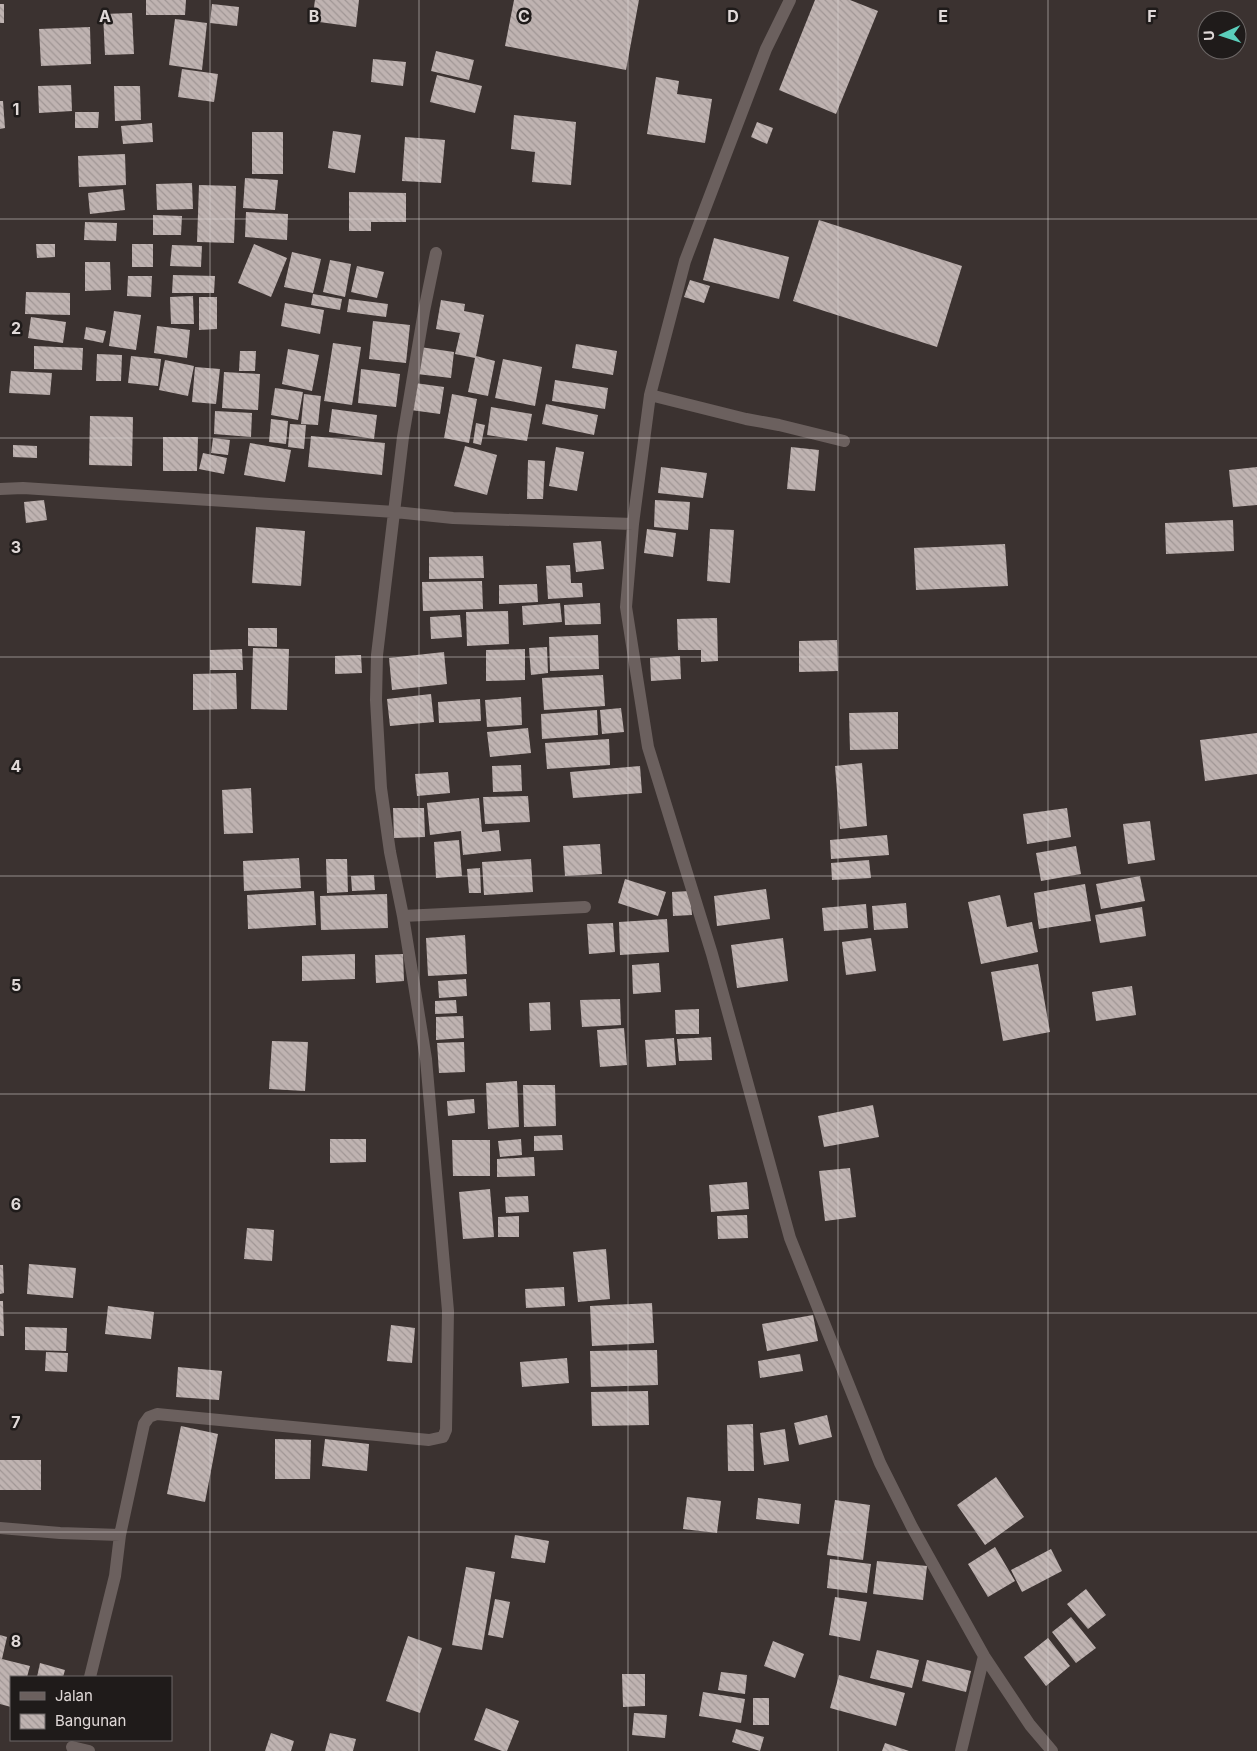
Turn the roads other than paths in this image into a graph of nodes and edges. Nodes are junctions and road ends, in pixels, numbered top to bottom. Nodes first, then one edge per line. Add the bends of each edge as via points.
1 (790, 0) edge
2 (436, 253) dead end
3 (650, 395) junction
4 (844, 441) dead end
5 (0, 489) edge
6 (395, 512) junction
7 (633, 524) junction
8 (586, 907) dead end
9 (403, 916) junction
10 (0, 1528) edge
11 (120, 1535) junction
12 (984, 1656) junction
13 (90, 1676) edge
14 (72, 1746) edge
15 (89, 1751) edge
16 (961, 1751) edge
17 (1052, 1751) edge

1 - 3 street via 766,48 685,261
2 - 6 street via 403,437
3 - 4 street
3 - 7 street
5 - 6 street
6 - 7 street via 453,518
6 - 9 street via 377,654 376,700 381,788
7 - 12 street via 626,607 648,747 712,954 790,1238 880,1463
8 - 9 street
9 - 11 street via 426,1059 448,1301 445,1433 443,1437 429,1440 152,1415 144,1424
10 - 11 street
11 - 13 street via 115,1576
12 - 16 street
12 - 17 street via 1030,1725
14 - 15 street

